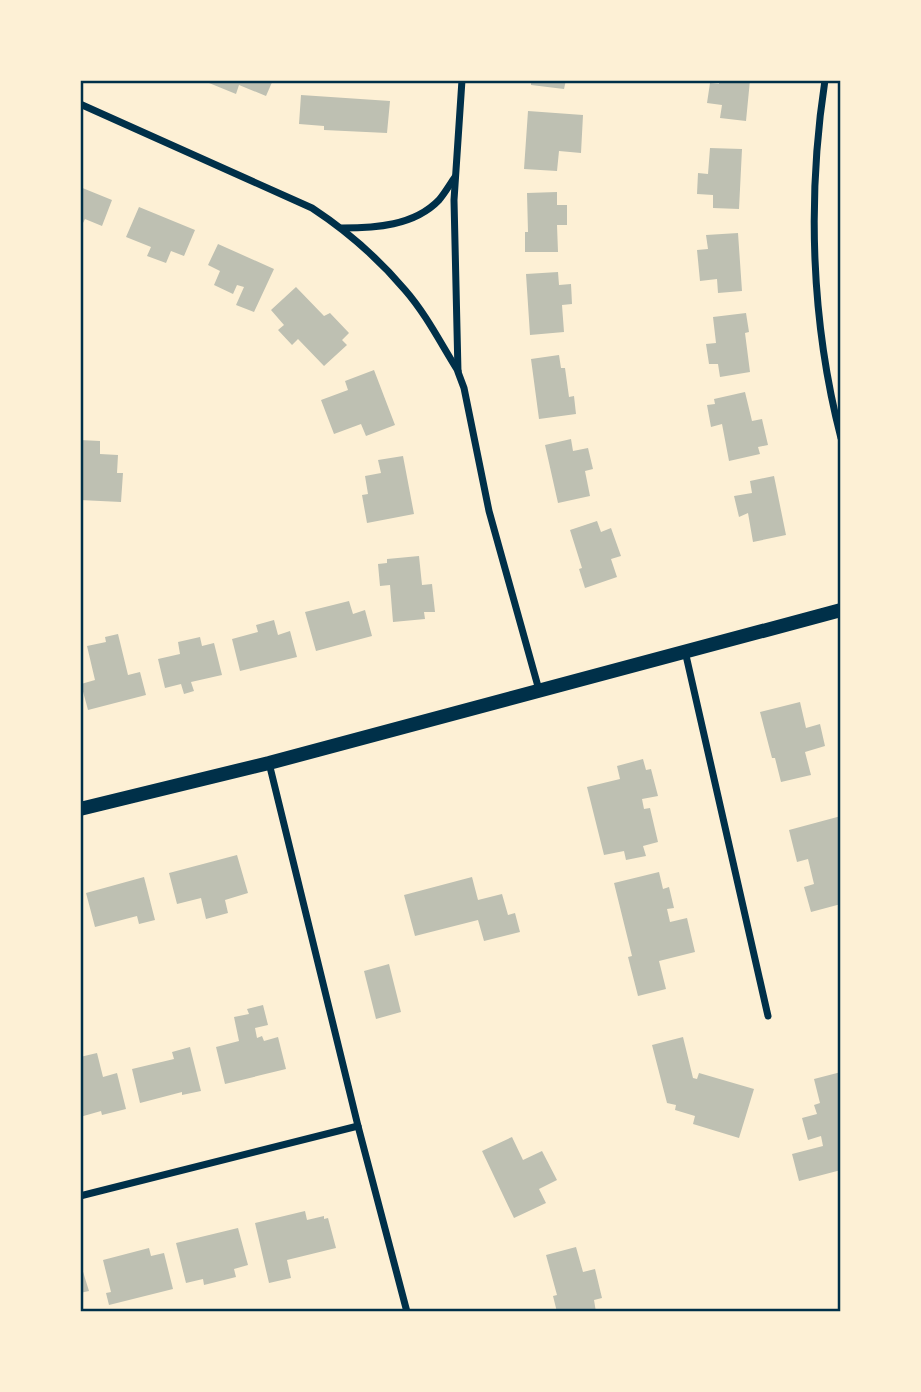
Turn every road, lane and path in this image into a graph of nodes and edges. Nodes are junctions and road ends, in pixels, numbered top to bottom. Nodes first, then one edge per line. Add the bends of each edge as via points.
1 (463, 80) edge
2 (825, 80) edge
3 (80, 104) edge
4 (455, 177) junction
5 (341, 228) junction
6 (458, 372) junction
7 (841, 438) edge
8 (841, 610) edge
9 (685, 651) junction
10 (539, 690) junction
11 (269, 762) junction
12 (80, 808) edge
13 (768, 1016) dead end
14 (358, 1126) junction
15 (80, 1196) edge
16 (407, 1311) edge

1 - 4 street
2 - 7 street via 814,209 817,305
3 - 5 street via 313,208
4 - 5 street via 439,201 412,218 379,228
4 - 6 street
5 - 6 street via 406,291
6 - 10 street via 489,511
8 - 9 main road
9 - 10 main road
9 - 13 street
10 - 11 main road
11 - 12 main road
11 - 14 street
14 - 15 street
14 - 16 street

